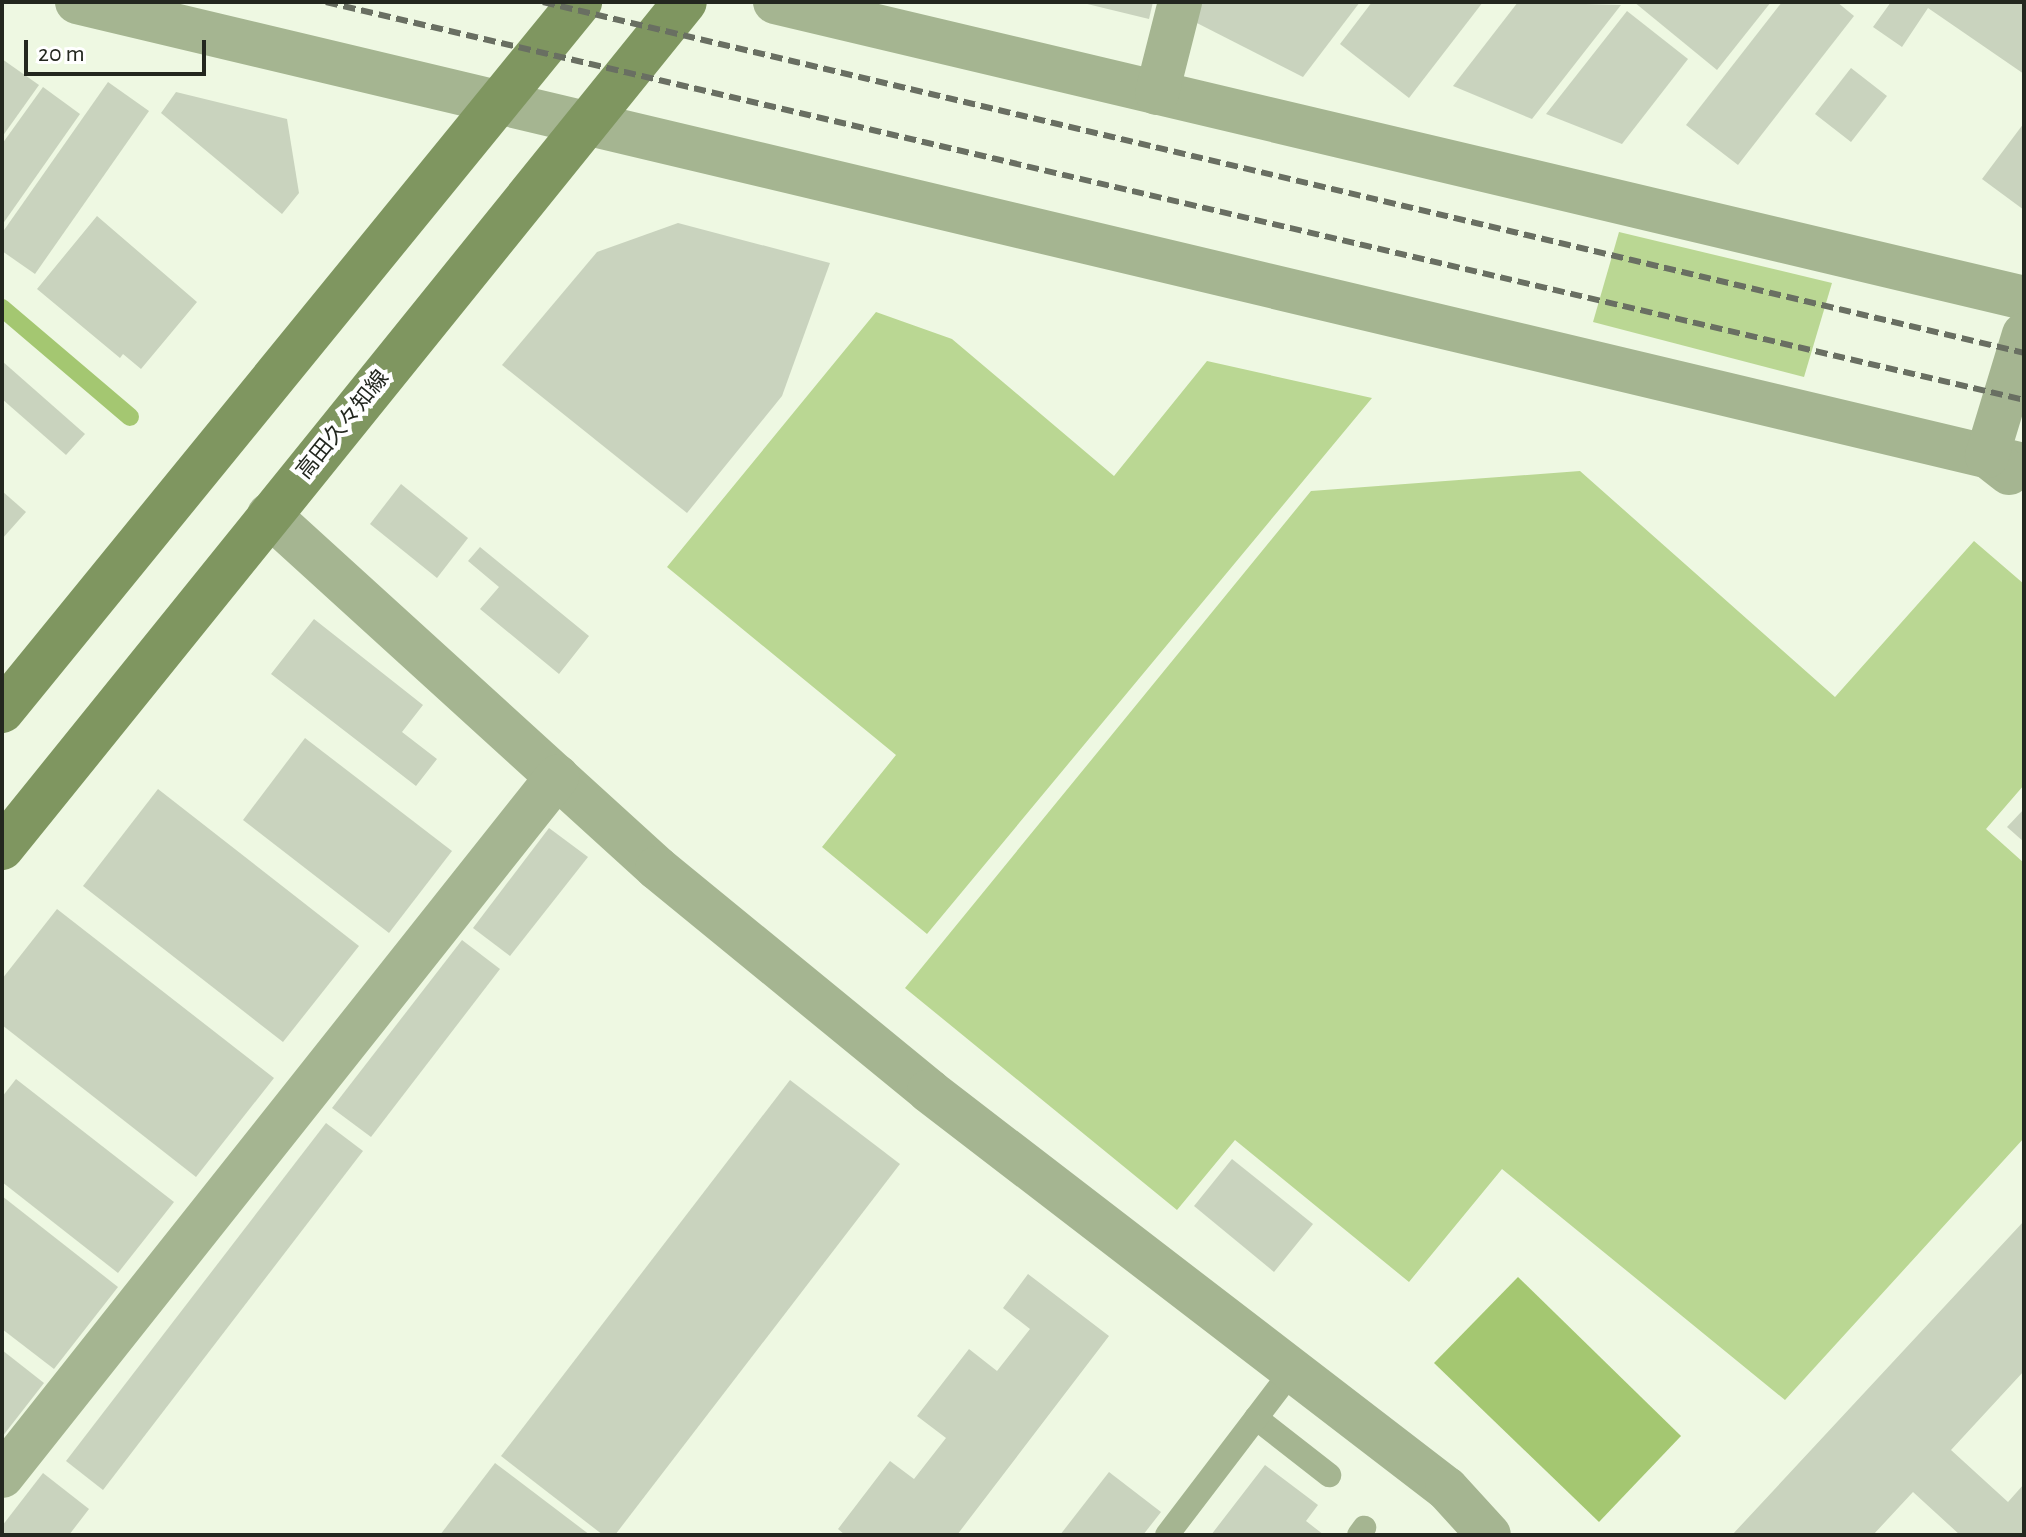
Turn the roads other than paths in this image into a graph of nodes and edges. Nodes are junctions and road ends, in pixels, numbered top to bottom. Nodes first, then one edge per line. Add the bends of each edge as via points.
1 (77, 2) edge
2 (580, 2) edge
3 (685, 2) edge
4 (775, 2) edge
5 (1180, 2) edge
6 (1157, 93) junction
7 (498, 100) junction
8 (588, 124) junction
9 (2024, 298) edge
10 (2024, 334) edge
11 (2005, 461) edge
12 (2024, 484) edge
13 (269, 515) junction
14 (2, 711) edge
15 (557, 777) junction
16 (2, 848) edge
17 (1291, 1372) junction
18 (1256, 1418) junction
19 (1329, 1475) dead end
20 (2, 1476) edge
21 (1167, 1535) edge
22 (1489, 1535) edge

1 - 7 street
2 - 7 main road
3 - 8 main road, 高田久々知線
4 - 6 street
5 - 6 street
6 - 9 street
7 - 8 street
7 - 14 main road
8 - 11 street
8 - 13 main road, 高田久々知線
10 - 11 street
11 - 12 street
13 - 15 street
13 - 16 main road, 高田久々知線
15 - 17 street via 657,868 929,1091
15 - 20 street
17 - 18 lane
17 - 22 street via 1447,1489
18 - 19 lane
18 - 21 lane

